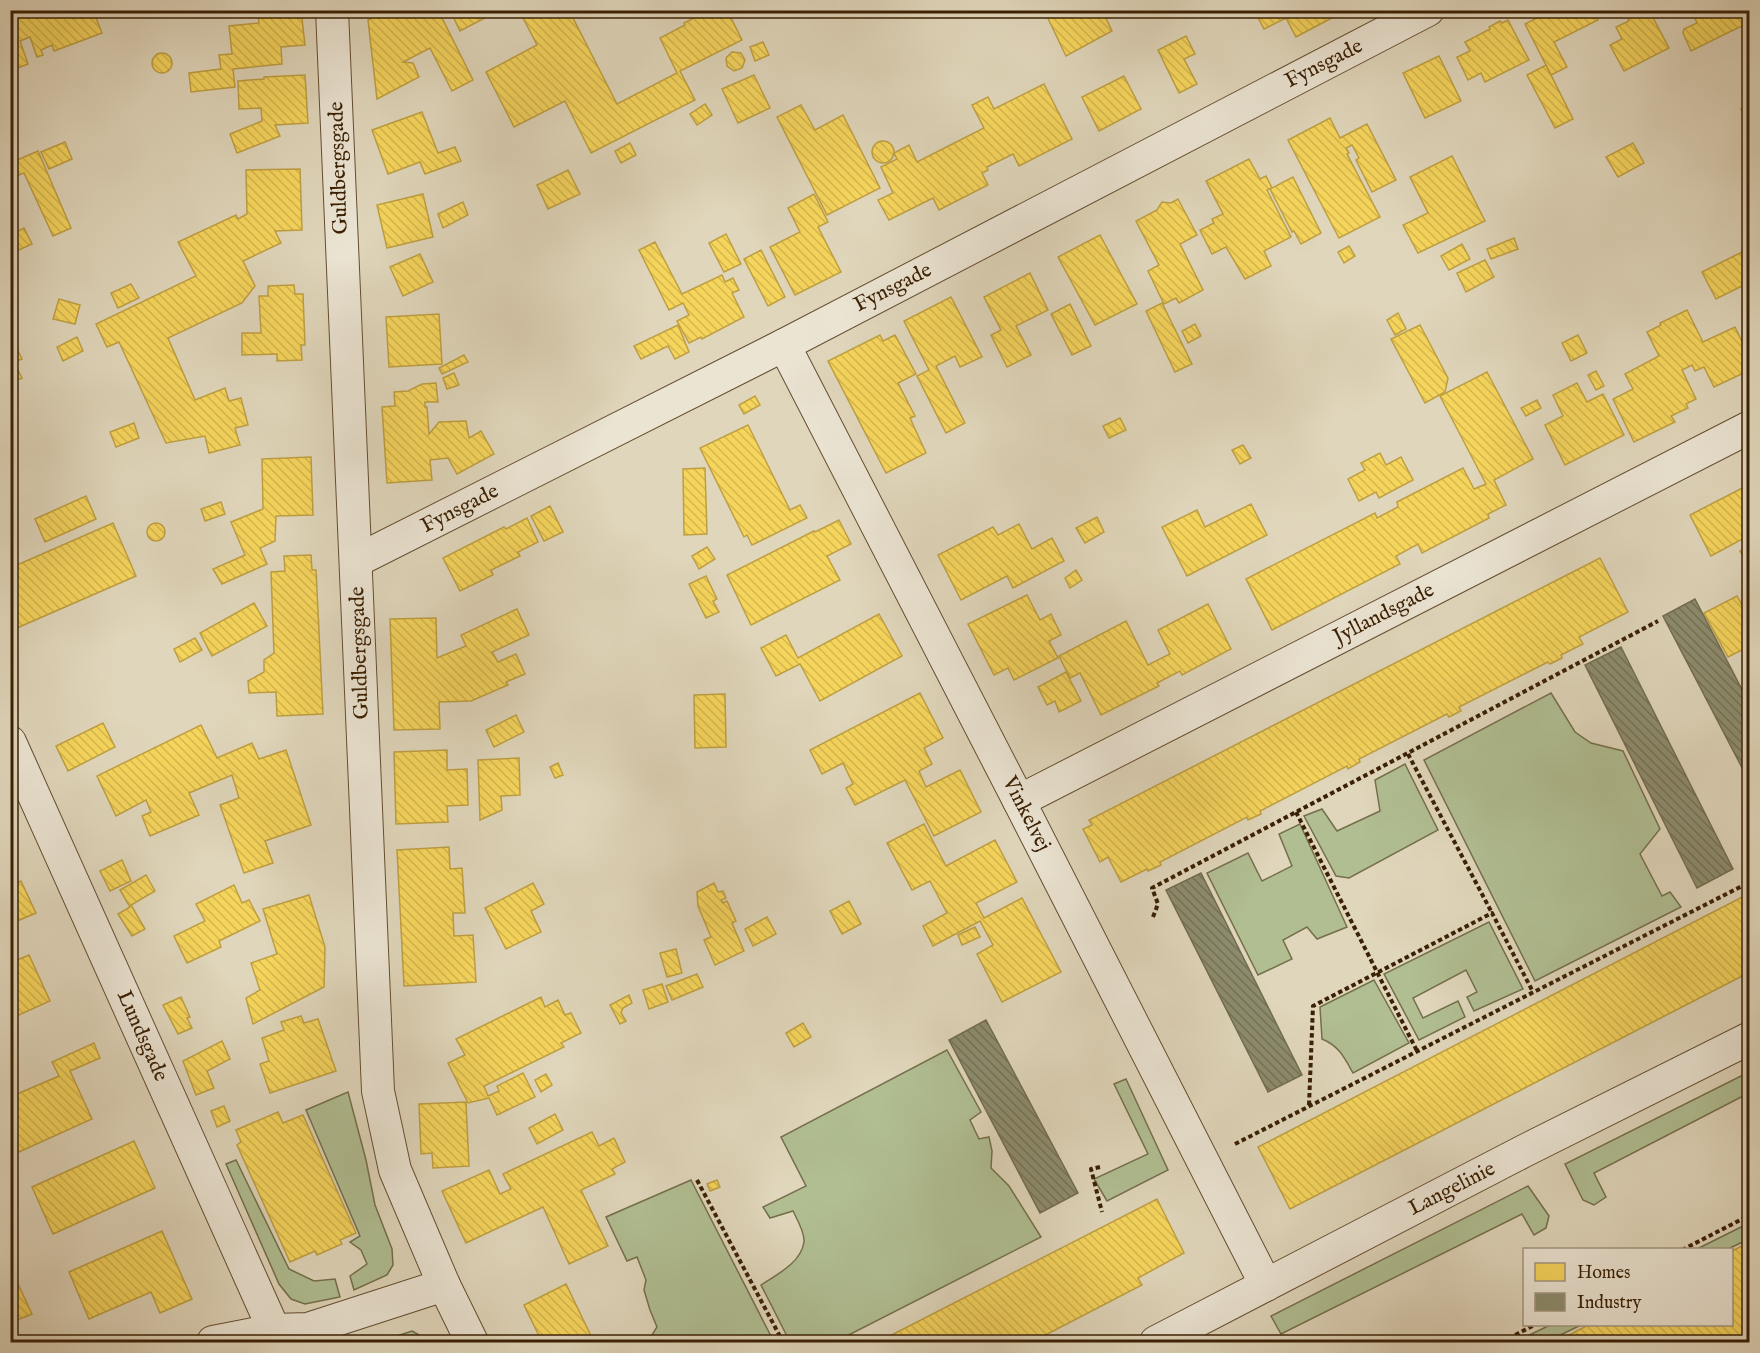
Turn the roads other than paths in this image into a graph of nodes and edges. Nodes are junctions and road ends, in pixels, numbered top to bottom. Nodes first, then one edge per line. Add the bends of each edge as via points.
1 (332, 10) edge
2 (1411, 14) edge
3 (784, 345) junction
4 (1749, 427) edge
5 (356, 561) junction
6 (10, 742) edge
7 (1019, 801) junction
8 (1749, 1038) edge
9 (444, 1285) junction
10 (1266, 1285) junction
11 (274, 1330) junction
12 (213, 1342) edge
13 (472, 1342) edge
14 (1156, 1342) edge

1 - 5 street, Guldbergsgade
2 - 3 street, Fynsgade
3 - 5 street, Fynsgade
3 - 7 street, Vinkelvej
4 - 7 street, Jyllandsgade
5 - 9 street, Guldbergsgade via 378,1091 395,1170
6 - 11 street, Lundsgade
7 - 10 street, Vinkelvej
8 - 10 street, Langelinie
9 - 11 street via 308,1329
9 - 13 street, Guldbergsgade
10 - 14 street, Langelinie
11 - 12 street

